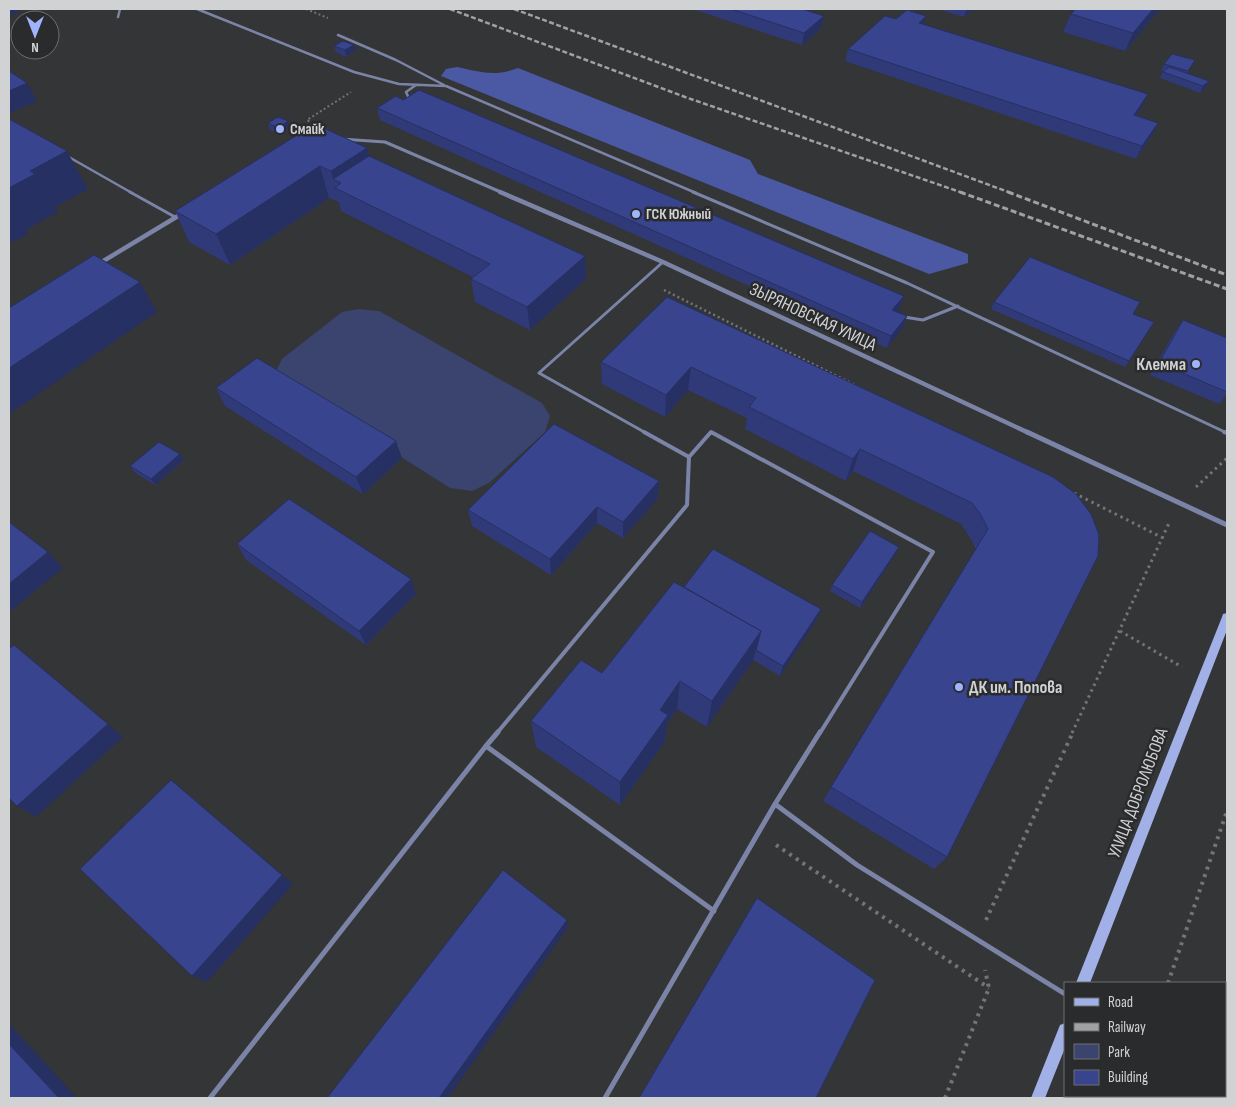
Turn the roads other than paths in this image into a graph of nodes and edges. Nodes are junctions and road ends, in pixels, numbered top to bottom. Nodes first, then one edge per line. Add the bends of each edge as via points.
1 (120, 9) edge
2 (198, 9) edge
3 (118, 17) dead end
4 (338, 34) dead end
5 (416, 85) junction
6 (446, 86) junction
7 (414, 107) edge
8 (334, 141) edge
9 (67, 156) dead end
10 (192, 208) edge
11 (175, 217) junction
12 (663, 262) junction
13 (92, 267) edge
14 (958, 306) junction
15 (904, 317) edge
16 (1227, 432) edge
17 (689, 457) junction
18 (1227, 525) edge
19 (1227, 617) edge
20 (486, 746) junction
21 (775, 804) junction
22 (714, 911) junction
23 (1083, 982) edge
24 (1064, 993) edge
25 (1064, 1033) edge
26 (210, 1098) edge
27 (605, 1098) edge
28 (1038, 1098) edge

1 - 3 lane
2 - 5 lane via 354,72 399,84
4 - 6 lane
5 - 6 lane
5 - 7 lane via 406,92
6 - 14 lane
8 - 12 street, ЗЫРЯНОВСКАЯ УЛИЦА via 385,142
9 - 11 lane
10 - 11 street
11 - 13 street
12 - 17 lane via 539,373
12 - 18 street, ЗЫРЯНОВСКАЯ УЛИЦА
14 - 15 lane via 923,320
14 - 16 lane
17 - 20 lane via 687,505
17 - 21 lane via 711,432 933,552
19 - 23 main road, УЛИЦА ДОБРОЛЮБОВА
20 - 22 lane
20 - 26 lane
21 - 22 lane
21 - 24 lane via 857,865
22 - 27 lane
25 - 28 main road

